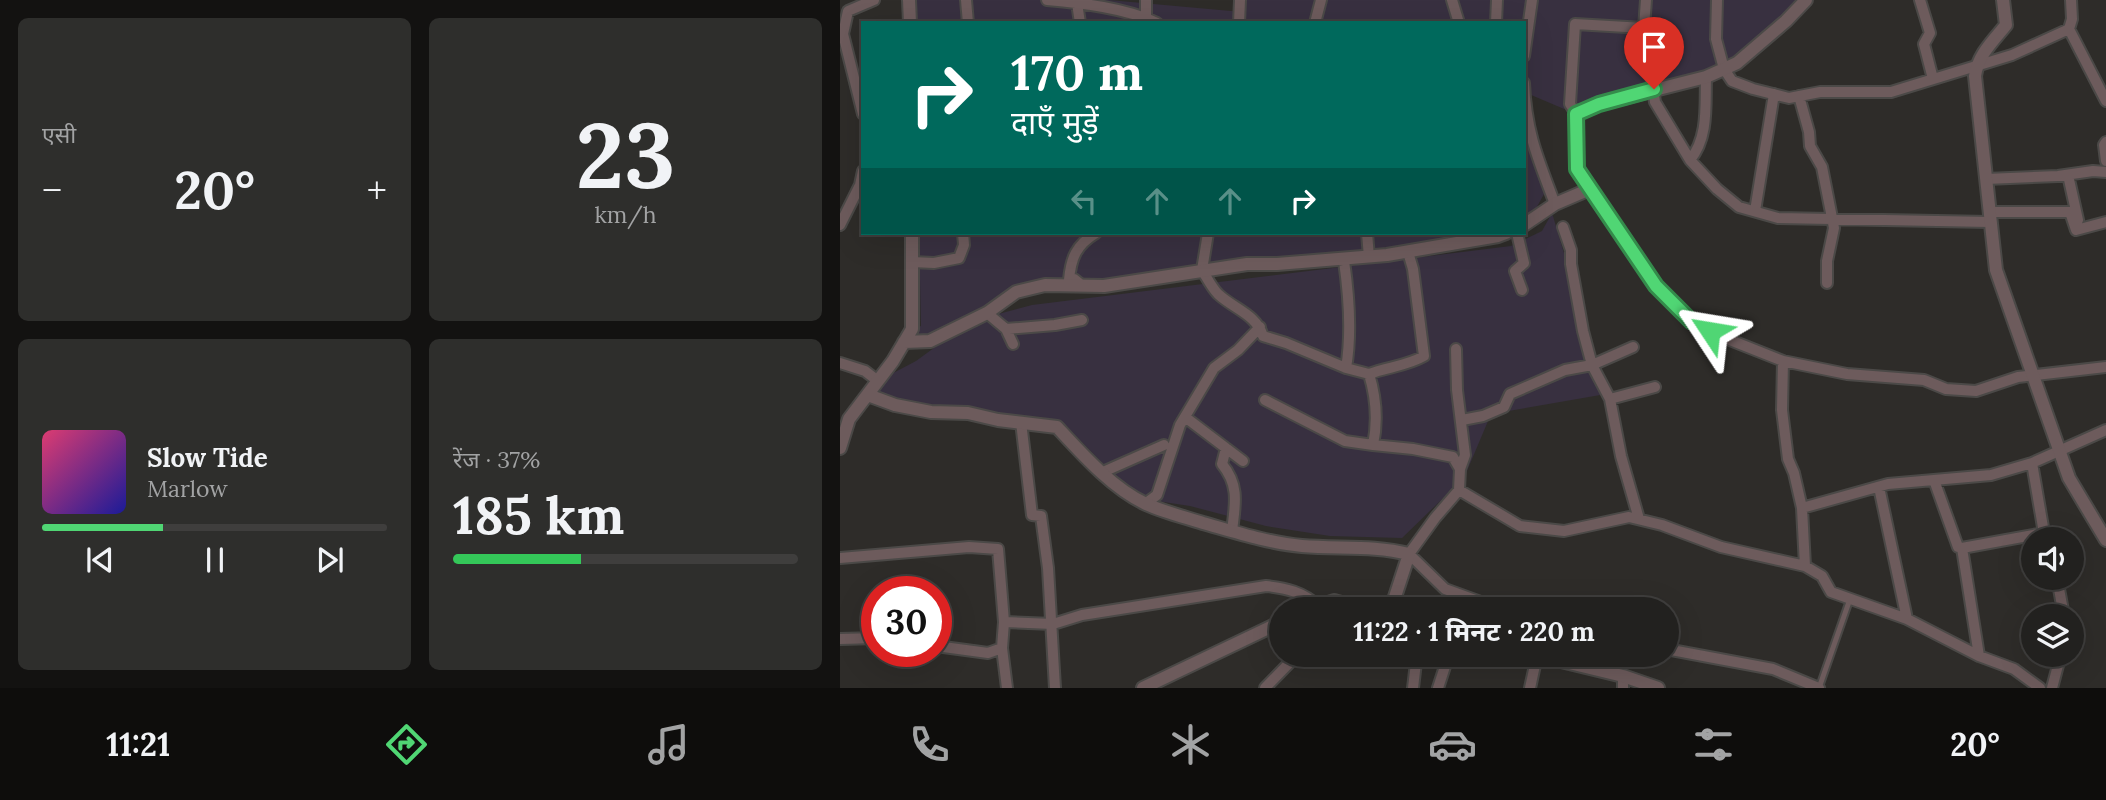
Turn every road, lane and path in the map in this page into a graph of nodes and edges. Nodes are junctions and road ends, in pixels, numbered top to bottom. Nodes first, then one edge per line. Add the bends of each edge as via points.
1 (874, 0) edge
2 (909, 0) edge
3 (966, 0) edge
4 (1047, 0) edge
5 (1146, 0) edge
6 (1240, 0) edge
7 (1321, 0) edge
8 (1452, 0) edge
9 (1497, 0) edge
10 (1532, 0) edge
11 (1646, 0) edge
12 (1717, 0) edge
13 (1806, 0) edge
14 (1920, 0) edge
15 (2003, 0) edge
16 (2071, 0) edge
17 (1077, 3) junction
18 (1151, 20) edge
19 (910, 21) edge
20 (968, 21) edge
21 (1080, 21) edge
22 (1239, 21) edge
23 (1316, 21) edge
24 (1458, 21) edge
25 (1496, 21) edge
26 (1644, 27) junction
27 (2069, 29) junction
28 (1526, 35) edge
29 (843, 54) edge
30 (1977, 65) junction
31 (1724, 69) junction
32 (1706, 77) junction
33 (1933, 79) junction
34 (1652, 90) junction
35 (1774, 94) junction
36 (1799, 96) junction
37 (2106, 99) edge
38 (861, 108) edge
39 (1576, 114) junction
40 (1526, 118) edge
41 (2106, 142) edge
42 (1690, 160) junction
43 (2106, 161) edge
44 (2106, 173) edge
45 (2068, 175) junction
46 (1986, 179) junction
47 (861, 180) edge
48 (1590, 189) junction
49 (1555, 204) junction
50 (1755, 211) junction
51 (1990, 217) junction
52 (1833, 219) junction
53 (2106, 222) edge
54 (1526, 224) edge
55 (840, 225) edge
56 (1563, 227) dead end
57 (2080, 229) junction
58 (912, 235) edge
59 (963, 235) edge
60 (1093, 235) edge
61 (1208, 235) edge
62 (1367, 235) edge
63 (1501, 235) edge
64 (1517, 235) edge
65 (1408, 252) junction
66 (1369, 257) junction
67 (1335, 259) junction
68 (912, 262) junction
69 (1202, 270) junction
70 (1827, 284) dead end
71 (1082, 286) junction
72 (1522, 290) dead end
73 (987, 313) junction
74 (1082, 320) dead end
75 (1261, 327) junction
76 (1006, 329) junction
77 (904, 342) junction
78 (1013, 344) dead end
79 (1633, 347) dead end
80 (1456, 349) dead end
81 (1783, 361) junction
82 (840, 363) edge
83 (1592, 365) junction
84 (2106, 367) edge
85 (1346, 368) junction
86 (1369, 374) junction
87 (2031, 375) junction
88 (878, 381) junction
89 (1655, 387) dead end
90 (868, 395) junction
91 (1610, 399) junction
92 (1265, 400) dead end
93 (1185, 417) junction
94 (845, 420) edge
95 (1462, 420) junction
96 (1021, 422) junction
97 (2106, 430) edge
98 (1164, 445) dead end
99 (1373, 445) junction
100 (1226, 448) junction
101 (840, 449) edge
102 (2059, 452) junction
103 (1242, 461) dead end
104 (2032, 463) junction
105 (1460, 469) junction
106 (1103, 472) junction
107 (1934, 480) junction
108 (1879, 487) junction
109 (1459, 491) junction
110 (1145, 504) junction
111 (1802, 508) junction
112 (1639, 519) junction
113 (2043, 527) edge
114 (1233, 531) junction
115 (2021, 539) edge
116 (2106, 540) edge
117 (1962, 548) junction
118 (1409, 554) junction
119 (840, 558) edge
120 (1805, 566) junction
121 (1308, 597) edge
122 (1395, 597) edge
123 (1467, 597) edge
124 (1850, 598) junction
125 (1907, 619) junction
126 (1004, 622) junction
127 (1052, 624) junction
128 (1269, 628) edge
129 (861, 638) edge
130 (840, 639) edge
131 (952, 648) edge
132 (1002, 648) junction
133 (1679, 651) edge
134 (1979, 656) junction
135 (1285, 667) edge
136 (1415, 667) edge
137 (1445, 667) edge
138 (1533, 667) edge
139 (1574, 667) edge
140 (2058, 667) edge
141 (1623, 682) edge
142 (1007, 688) edge
143 (1055, 688) edge
144 (1143, 688) edge
145 (1265, 688) edge
146 (1413, 688) edge
147 (1438, 688) edge
148 (1530, 688) edge
149 (1658, 688) edge
150 (1819, 688) edge
151 (2040, 688) edge
152 (2052, 688) edge

1 - 29 street via 848,11
2 - 19 street
3 - 20 street
4 - 17 street
5 - 18 street
6 - 22 street
7 - 23 street
8 - 24 street
9 - 25 street
10 - 28 street
11 - 26 street
12 - 31 street via 1716,39
13 - 31 street via 1737,63
14 - 33 street via 1930,33 1924,44
15 - 30 street via 2006,25
16 - 27 street
17 - 18 street
17 - 21 street
26 - 34 street
26 - 39 street via 1575,24 1570,104
27 - 30 street
27 - 37 street
29 - 38 street
30 - 33 street
30 - 46 street
31 - 32 street
31 - 35 street via 1732,81
32 - 34 street
32 - 42 street via 1703,137
33 - 36 street via 1891,92
34 - 39 street
34 - 42 street
35 - 36 street
35 - 50 street
36 - 52 street
39 - 48 street via 1577,169
40 - 49 street
41 - 43 street
42 - 50 street via 1739,207
44 - 45 street
45 - 46 street
45 - 57 street
46 - 51 street
47 - 55 street
48 - 49 street
48 - 81 street via 1656,286 1691,321
49 - 54 street
50 - 52 street via 1779,218
51 - 52 street
51 - 57 street via 2070,212 2076,230
51 - 87 street via 1996,270
52 - 70 street
53 - 57 street
56 - 83 street
58 - 68 street
59 - 68 street via 959,258
60 - 71 street via 1071,260 1069,280
61 - 69 street
62 - 66 street
63 - 65 street
64 - 72 street via 1524,263 1515,271
65 - 66 street
65 - 86 street via 1424,356
66 - 67 street
67 - 69 street
67 - 85 street via 1344,261 1346,277
68 - 77 street via 912,329
69 - 71 street
69 - 75 street via 1216,292
71 - 73 street via 1045,285 1016,292
73 - 76 street
73 - 77 street via 930,341
74 - 76 street
75 - 85 street via 1263,336
75 - 93 street via 1214,369
76 - 78 street
77 - 88 street
79 - 83 street
80 - 95 street
81 - 87 street via 1976,391
81 - 111 street via 1783,423
82 - 88 street
83 - 91 street
83 - 95 street via 1556,374 1510,394 1504,407
84 - 87 street
85 - 86 street
86 - 99 street via 1375,392
87 - 102 street
88 - 90 street
89 - 91 street
90 - 94 street
90 - 96 street via 931,412
91 - 112 street
92 - 99 street via 1345,441
93 - 100 street
93 - 110 street via 1157,495
94 - 101 street
95 - 105 street via 1465,455
96 - 106 street via 1057,427
96 - 127 street via 1032,515 1041,516
97 - 102 street
98 - 106 street
99 - 105 street via 1453,457
100 - 103 street
100 - 114 street via 1222,464 1232,477 1235,492
102 - 104 street
102 - 116 street
104 - 107 street via 1992,475
104 - 113 street
105 - 109 street
106 - 110 street
107 - 108 street
107 - 117 street
108 - 111 street
108 - 125 street
109 - 112 street via 1520,526 1564,531 1629,517
109 - 118 street
110 - 114 street
111 - 120 street
112 - 120 street via 1721,547
114 - 118 street via 1300,546 1384,548
115 - 117 street
117 - 134 street
118 - 122 street
118 - 123 street via 1445,589
119 - 126 street via 969,547 998,549
120 - 124 street via 1822,576 1831,592
121 - 127 street via 1266,586 1082,615
124 - 125 street
124 - 150 lane
125 - 134 street
126 - 127 street
126 - 132 street
127 - 143 street
128 - 144 street
129 - 130 street
131 - 132 street via 988,653
132 - 142 street
133 - 150 street via 1773,669
134 - 151 street via 2014,668
135 - 145 street
136 - 146 street
137 - 147 street
138 - 148 street
139 - 141 street
140 - 152 street
141 - 149 street

